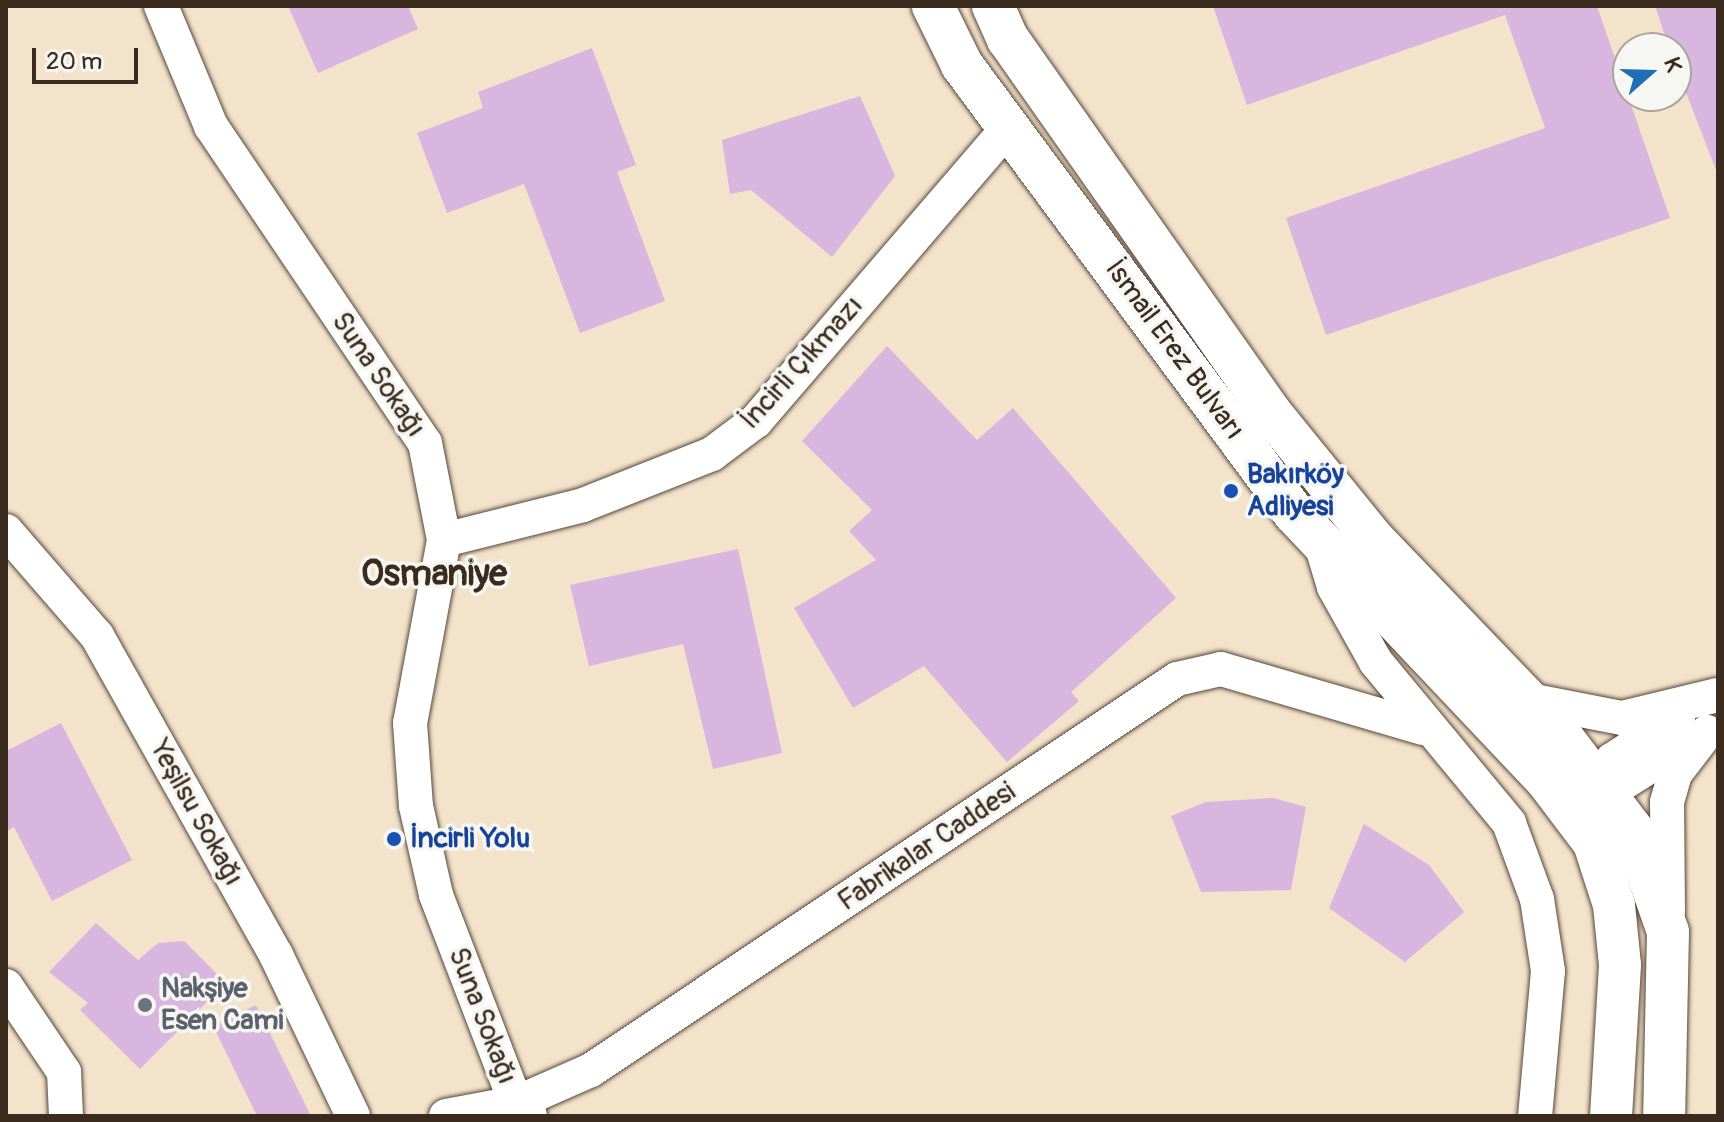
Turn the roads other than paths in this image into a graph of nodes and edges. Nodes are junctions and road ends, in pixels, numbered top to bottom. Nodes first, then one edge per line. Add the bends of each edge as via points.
1 (161, 6) edge
2 (933, 6) edge
3 (993, 6) edge
4 (1009, 127) junction
5 (6, 531) edge
6 (444, 540) junction
7 (1322, 547) junction
8 (1718, 695) edge
9 (1529, 700) junction
10 (1423, 728) junction
11 (1712, 730) edge
12 (1590, 803) junction
13 (1668, 932) junction
14 (6, 986) edge
15 (521, 1110) edge
16 (66, 1116) edge
17 (353, 1116) edge
18 (446, 1116) edge
19 (1535, 1116) edge
20 (1611, 1116) edge
21 (1664, 1116) edge

1 - 6 street, Suna Sokağı via 211,126 425,443
2 - 4 street, İsmail Erez Bulvarı via 962,65
3 - 9 street, İsmail Erez Bulvarı via 1008,39 1270,412 1375,541
4 - 6 street, İncirli Çıkmazı via 734,437 667,476
4 - 7 street, İsmail Erez Bulvarı
5 - 17 street, Yeşilsu Sokağı via 97,636 276,955
6 - 15 street, Suna Sokağı via 410,723 416,806 436,895
7 - 10 street via 1356,629
7 - 12 street, İsmail Erez Bulvarı
8 - 9 street via 1622,718
8 - 12 street via 1612,760
9 - 12 street, İsmail Erez Bulvarı
10 - 15 street, Fabrikalar Caddesi via 1221,669 1177,679 591,1070
10 - 19 street via 1509,823 1537,899 1548,971
11 - 12 street
11 - 13 street via 1675,774 1667,802
12 - 13 street, İsmail Erez Bulvarı via 1648,860
12 - 20 street, İsmail Erez Bulvarı via 1594,843 1614,905 1620,965
13 - 21 street, İsmail Erez Bulvarı
14 - 16 street via 64,1072
15 - 18 street, Fabrikalar Caddesi

